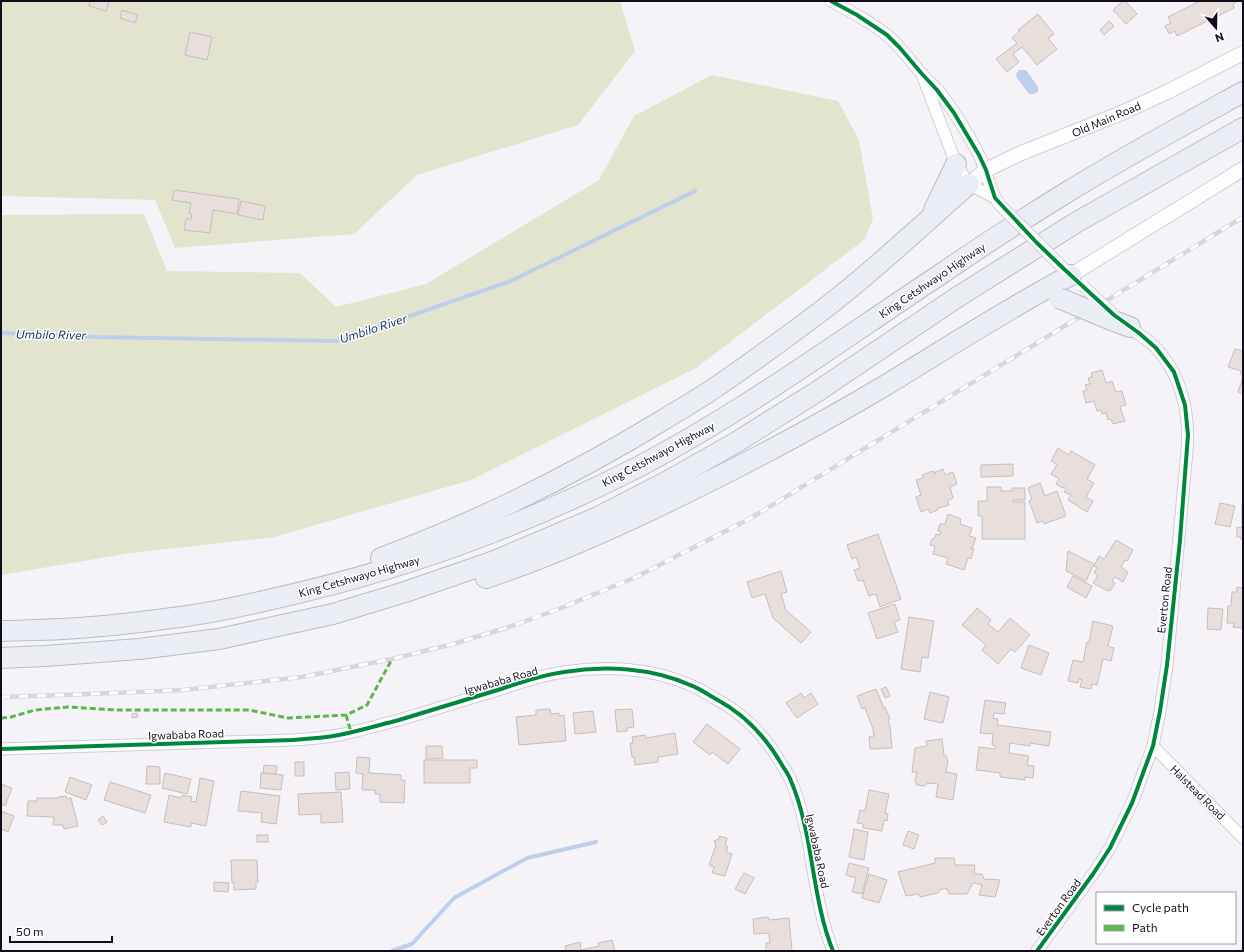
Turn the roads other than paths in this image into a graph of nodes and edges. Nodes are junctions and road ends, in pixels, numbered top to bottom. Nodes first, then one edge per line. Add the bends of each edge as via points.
1 (830, 1) edge
2 (1243, 53) edge
3 (922, 74) junction
4 (1243, 92) edge
5 (1243, 128) edge
6 (956, 164) junction
7 (986, 170) junction
8 (1238, 172) edge
9 (969, 184) junction
10 (997, 201) junction
11 (931, 217) junction
12 (1067, 272) junction
13 (1031, 296) junction
14 (1119, 321) junction
15 (297, 594) junction
16 (333, 614) junction
17 (1, 631) edge
18 (1, 658) edge
19 (1153, 746) junction
20 (1, 749) edge
21 (1243, 838) edge
22 (833, 951) edge
23 (1037, 951) edge

1 - 3 street via 887,35
2 - 7 street, Old Main Road via 1124,112 1018,154
3 - 6 street
3 - 7 street via 954,113
4 - 15 highway, King Cetshwayo Highway via 1070,190 750,402 637,467 542,512 436,554
5 - 16 highway via 1077,222 956,298 775,419 668,481 598,517 492,562
6 - 9 street
6 - 11 highway
7 - 9 street, Old Main Road
7 - 10 street
8 - 12 street
9 - 10 street
9 - 11 highway
10 - 12 street, Everton Road, bridge
11 - 15 highway via 809,320 713,389 626,442 503,507 424,542 326,578
12 - 13 highway
12 - 14 street, Everton Road, bridge
13 - 14 highway, bridge via 1059,298
13 - 16 highway via 787,442 639,517 506,572 434,596 353,613
14 - 19 street, Everton Road via 1154,346 1174,372 1185,405 1188,435 1167,665
15 - 17 highway, King Cetshwayo Highway via 182,617 88,628
16 - 18 highway via 211,640 139,649
19 - 21 street, Halstead Road
19 - 23 street, Everton Road via 1132,803 1110,848
20 - 22 street, Igwababa Road via 292,740 338,735 400,720 563,672 624,669 669,677 729,706 761,733 777,756 791,780 800,807 823,920

